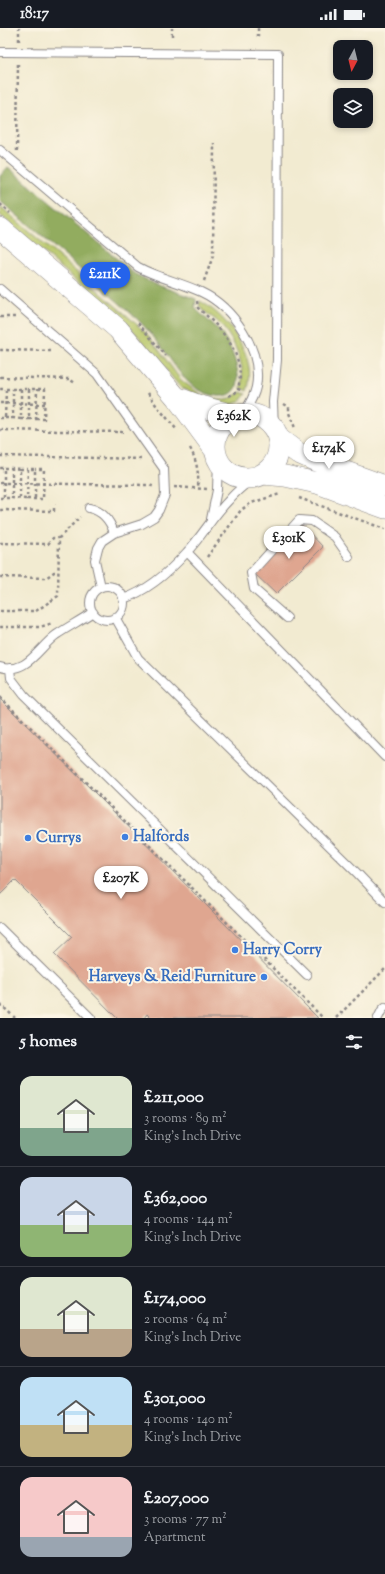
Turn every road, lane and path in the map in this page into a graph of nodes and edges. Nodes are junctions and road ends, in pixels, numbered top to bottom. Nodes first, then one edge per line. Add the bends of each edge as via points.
1 (19, 28) edge
2 (172, 28) edge
3 (258, 28) edge
4 (172, 36) dead end
5 (258, 37) dead end
6 (0, 52) edge
7 (18, 52) junction
8 (214, 142) dead end
9 (0, 150) edge
10 (18, 150) dead end
11 (0, 228) edge
12 (0, 289) edge
13 (200, 292) junction
14 (196, 305) dead end
15 (65, 346) junction
16 (0, 350) edge
17 (0, 377) edge
18 (74, 383) dead end
19 (144, 387) dead end
20 (0, 389) edge
21 (6, 389) junction
22 (13, 389) junction
23 (21, 389) junction
24 (29, 389) junction
25 (37, 389) junction
26 (176, 397) junction
27 (0, 403) edge
28 (6, 403) junction
29 (13, 404) junction
30 (21, 404) junction
31 (29, 404) junction
32 (37, 404) junction
33 (44, 404) junction
34 (240, 415) junction
35 (0, 418) edge
36 (5, 418) junction
37 (13, 418) junction
38 (21, 419) junction
39 (29, 419) junction
40 (36, 419) junction
41 (135, 426) junction
42 (0, 430) edge
43 (179, 432) dead end
44 (276, 433) junction
45 (189, 446) dead end
46 (217, 455) junction
47 (0, 456) edge
48 (148, 464) dead end
49 (0, 468) edge
50 (4, 468) junction
51 (12, 468) junction
52 (20, 469) junction
53 (28, 469) junction
54 (36, 469) junction
55 (258, 475) junction
56 (4, 482) junction
57 (0, 483) edge
58 (12, 483) junction
59 (20, 483) junction
60 (27, 483) junction
61 (35, 483) junction
62 (43, 483) junction
63 (385, 486) edge
64 (166, 487) junction
65 (192, 487) dead end
66 (198, 488) dead end
67 (285, 495) dead end
68 (0, 498) edge
69 (4, 498) junction
70 (12, 498) junction
71 (20, 498) junction
72 (27, 498) junction
73 (35, 498) junction
74 (295, 498) dead end
75 (54, 504) dead end
76 (89, 508) dead end
77 (385, 508) edge
78 (0, 510) edge
79 (80, 517) dead end
80 (211, 520) junction
81 (385, 529) edge
82 (114, 533) junction
83 (59, 538) junction
84 (0, 543) edge
85 (187, 552) junction
86 (349, 558) dead end
87 (200, 566) junction
88 (58, 572) junction
89 (0, 577) edge
90 (101, 587) junction
91 (123, 598) junction
92 (0, 611) edge
93 (93, 612) junction
94 (115, 617) junction
95 (287, 618) dead end
96 (0, 627) edge
97 (66, 629) junction
98 (0, 667) edge
99 (10, 668) junction
100 (0, 697) edge
101 (385, 757) edge
102 (385, 902) edge
103 (0, 928) edge
104 (385, 969) edge
105 (307, 975) dead end
106 (0, 1004) edge
107 (385, 1007) edge
108 (15, 1018) edge
109 (91, 1018) edge
110 (323, 1018) edge
111 (336, 1018) edge
112 (378, 1018) edge

1 - 7 path
2 - 4 path
3 - 5 path
6 - 7 lane
7 - 10 path
7 - 44 lane via 278,54 277,337 273,402
8 - 13 path via 213,256
9 - 13 lane via 138,266 165,280
11 - 26 street via 118,329
12 - 15 lane
13 - 14 path
13 - 34 lane via 228,311 250,346 257,380 254,396
15 - 16 path via 55,351
15 - 41 lane via 97,374
17 - 18 path via 69,379
19 - 43 path
20 - 21 path
21 - 22 path
21 - 28 path
22 - 23 path
22 - 29 path
23 - 24 path
23 - 30 path
24 - 25 path
24 - 31 path
25 - 32 path
25 - 33 path via 45,389
26 - 34 street via 203,408
26 - 46 street
27 - 28 path
28 - 29 path
28 - 36 path
29 - 30 path
29 - 37 path
30 - 31 path
30 - 38 path
31 - 32 path
31 - 39 path
32 - 33 path
32 - 40 path
33 - 40 path via 44,419
34 - 44 street via 258,416 267,421
34 - 46 street via 220,429 216,439
35 - 36 path
36 - 37 path
37 - 38 path
38 - 39 path
39 - 40 path
41 - 42 path via 125,432
41 - 64 lane via 164,469
44 - 55 street via 279,448 276,458 271,467
44 - 63 street via 298,452 316,461
45 - 66 path via 198,473
46 - 55 street via 225,469 234,475 243,478
46 - 80 lane via 217,490
47 - 48 path via 143,459
49 - 50 path
50 - 51 path
50 - 56 path
51 - 52 path
51 - 58 path
52 - 53 path
52 - 59 path
53 - 54 path
53 - 60 path
54 - 61 path
54 - 62 path via 44,469
55 - 77 street via 285,476 317,483
55 - 80 lane via 229,498
56 - 57 path
56 - 58 path
56 - 69 path
58 - 59 path
58 - 70 path
59 - 60 path
59 - 71 path
60 - 61 path
60 - 72 path
61 - 62 path
61 - 73 path
62 - 64 path
62 - 73 path via 43,499
64 - 65 path
64 - 82 lane via 163,503 154,517 134,528
67 - 87 path via 280,494 251,503 241,510
68 - 69 path
69 - 70 path
70 - 71 path
71 - 72 path
72 - 73 path
74 - 81 path
75 - 78 path via 54,511
76 - 82 lane via 103,514
79 - 83 path
80 - 85 lane
82 - 90 lane via 102,542 96,554 96,568
83 - 84 path via 54,538 48,544
83 - 88 path
85 - 87 lane
85 - 91 lane via 157,579 134,595
86 - 95 lane via 335,537 312,521 299,520 251,573 254,589
87 - 101 lane
88 - 89 path via 46,578
88 - 92 path via 58,596 36,611
90 - 91 lane via 116,589
90 - 93 lane via 90,600
91 - 94 lane via 122,608
93 - 94 lane via 99,618
93 - 97 lane
94 - 102 lane via 138,658
96 - 97 path via 40,627 60,620
97 - 99 lane via 29,661 17,668
98 - 99 lane
99 - 105 lane via 11,678 24,695
100 - 110 path
103 - 109 lane
104 - 111 path
106 - 108 path
107 - 112 lane

